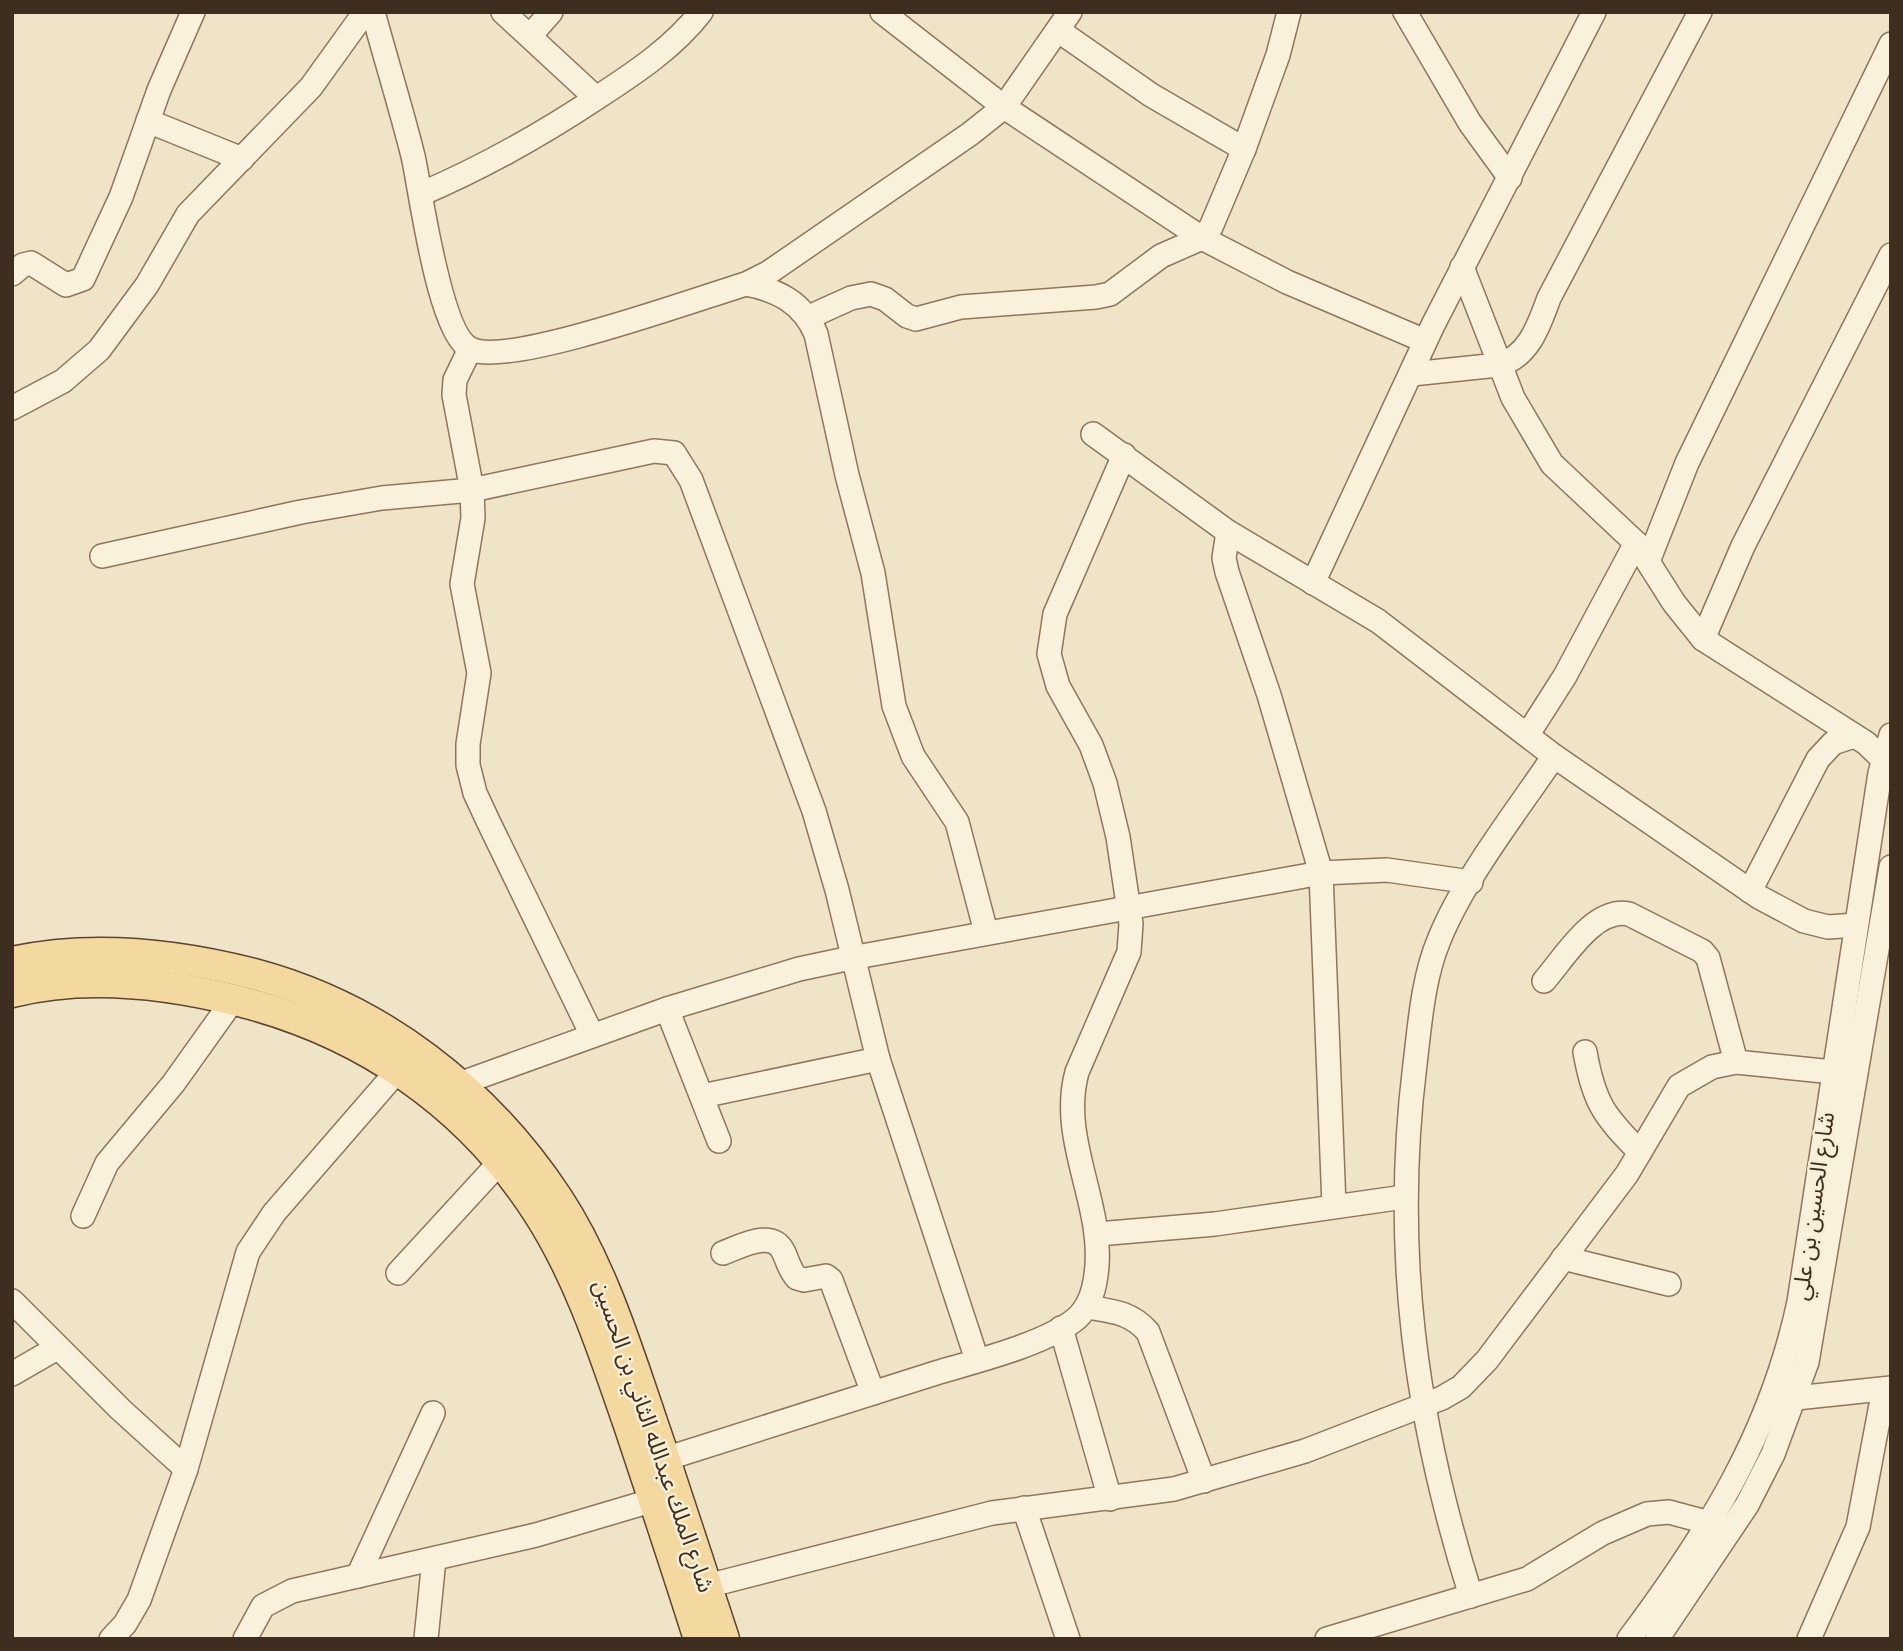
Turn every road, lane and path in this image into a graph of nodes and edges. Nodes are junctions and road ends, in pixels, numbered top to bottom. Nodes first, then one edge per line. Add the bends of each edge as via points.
1 (193, 12) edge
2 (365, 12) edge
3 (373, 12) edge
4 (503, 12) edge
5 (551, 12) edge
6 (701, 12) edge
7 (882, 12) edge
8 (1289, 12) edge
9 (1405, 12) edge
10 (1594, 12) edge
11 (1700, 12) edge
12 (1065, 22) edge
13 (530, 36) junction
14 (1891, 44) edge
15 (596, 98) junction
16 (1004, 107) junction
17 (148, 121) junction
18 (1244, 149) junction
19 (242, 159) junction
20 (1510, 178) junction
21 (421, 194) junction
22 (1202, 239) junction
23 (1891, 255) edge
24 (1462, 267) junction
25 (12, 274) edge
26 (746, 284) junction
27 (809, 317) junction
28 (1425, 341) junction
29 (470, 349) junction
30 (1498, 365) junction
31 (1412, 374) junction
32 (12, 408) edge
33 (1093, 434) dead end
34 (1124, 455) junction
35 (472, 490) junction
36 (1228, 532) junction
37 (1643, 551) junction
38 (102, 556) dead end
39 (1313, 583) junction
40 (1703, 639) junction
41 (1528, 734) junction
42 (1854, 736) junction
43 (1891, 736) edge
44 (1554, 755) junction
45 (1886, 763) edge
46 (1891, 867) edge
47 (1321, 873) junction
48 (1471, 882) junction
49 (1750, 891) junction
50 (1129, 907) junction
51 (1856, 925) junction
52 (986, 932) junction
53 (851, 958) junction
54 (12, 962) edge
55 (1544, 981) dead end
56 (1872, 981) junction
57 (12, 992) edge
58 (1891, 996) edge
59 (233, 1000) junction
60 (667, 1009) junction
61 (592, 1035) junction
62 (1584, 1052) dead end
63 (878, 1059) junction
64 (1736, 1062) junction
65 (399, 1069) junction
66 (1833, 1072) junction
67 (460, 1084) junction
68 (702, 1096) junction
69 (719, 1141) dead end
70 (1640, 1152) junction
71 (500, 1162) junction
72 (1404, 1197) junction
73 (1335, 1206) junction
74 (83, 1216) dead end
75 (1098, 1234) junction
76 (723, 1252) dead end
77 (1563, 1258) junction
78 (398, 1273) dead end
79 (1669, 1284) dead end
80 (12, 1301) edge
81 (1087, 1307) junction
82 (1061, 1328) junction
83 (57, 1348) junction
84 (977, 1360) junction
85 (12, 1374) edge
86 (1887, 1389) edge
87 (873, 1393) junction
88 (631, 1395) junction
89 (1796, 1398) junction
90 (1422, 1405) junction
91 (433, 1413) dead end
92 (665, 1459) junction
93 (186, 1469) junction
94 (1203, 1481) junction
95 (1110, 1499) junction
96 (654, 1500) junction
97 (1024, 1508) junction
98 (1710, 1523) junction
99 (434, 1559) junction
100 (358, 1576) junction
101 (707, 1586) junction
102 (1471, 1596) junction
103 (111, 1639) edge
104 (244, 1639) edge
105 (426, 1639) edge
106 (699, 1639) edge
107 (724, 1639) edge
108 (1068, 1639) edge
109 (1327, 1639) edge
110 (1629, 1639) edge
111 (1657, 1639) edge
112 (1809, 1639) edge

1 - 17 street
2 - 19 street via 311,87
3 - 21 street
4 - 13 street
5 - 13 street
6 - 15 street via 661,53
7 - 16 street
8 - 18 street
9 - 20 street via 1470,123
10 - 20 street
11 - 30 street via 1572,254 1537,331 1510,362
12 - 16 street
12 - 18 street via 1151,95
13 - 15 street
14 - 37 street
15 - 21 street via 482,168
16 - 22 street
16 - 26 street via 788,260
17 - 19 street
17 - 25 street via 121,197 83,279 66,285 31,263
18 - 22 street via 1211,228
19 - 32 street via 188,214 148,285 99,350 63,381
20 - 24 street
21 - 29 street via 441,293 452,323
22 - 27 street via 1161,256 1110,294 1096,298 961,307 916,319 871,294 844,300
22 - 28 street via 1287,282
23 - 40 street via 1743,546
24 - 28 street
24 - 30 street
26 - 27 street via 786,297
26 - 29 street via 546,344 501,352
27 - 52 street via 873,573 894,706 913,756 957,822
28 - 31 street
29 - 35 street via 455,380 454,395
30 - 31 street
30 - 37 street via 1552,464
31 - 39 street
33 - 34 street
34 - 36 street
34 - 50 street via 1055,614 1049,654 1058,686 1091,745 1105,783
35 - 38 street via 382,498 301,512
35 - 53 street via 654,451 666,450 682,462 814,811
35 - 61 street via 473,518 462,584 479,673 468,765 475,793
36 - 39 street
36 - 47 street via 1227,572
37 - 40 street via 1674,603
37 - 41 street
39 - 41 street via 1378,621
40 - 42 street
41 - 44 street
42 - 45 street
42 - 49 street via 1833,743 1818,759
43 - 45 street, شارع الحسين بن علي
44 - 48 street
44 - 49 street
45 - 51 street, شارع الحسين بن علي
46 - 56 street, شارع الحسين بن علي
47 - 48 street via 1387,870
47 - 50 street
47 - 73 street
48 - 72 street via 1439,939 1428,978 1410,1102
49 - 51 street via 1804,921 1828,927
50 - 52 street
50 - 75 street via 1129,952 1071,1092 1076,1141
51 - 66 street, شارع الحسين بن علي
52 - 53 street
53 - 60 street
53 - 63 street
54 - 67 main road, شارع الملك عبدالله الثاني بن الحسين via 62,955 146,956 231,968 297,986 360,1015 411,1045
55 - 64 street via 1603,917 1629,914 1708,958
56 - 58 street
56 - 89 street, شارع الحسين بن علي via 1815,1327
57 - 59 main road, شارع الملك عبدالله الثاني بن الحسين via 98,982 158,986
59 - 65 main road, شارع الملك عبدالله الثاني بن الحسين via 301,1019
59 - 74 street via 173,1084 107,1163
60 - 61 street
60 - 68 street
61 - 67 street
62 - 70 street via 1595,1097
63 - 68 street
63 - 84 street
64 - 66 street
64 - 70 street via 1712,1067 1678,1086
65 - 71 main road, شارع الملك عبدالله الثاني بن الحسين via 453,1112
65 - 93 street via 274,1213 248,1252
66 - 98 street, شارع الحسين بن علي via 1789,1349 1762,1426
67 - 88 main road, شارع الملك عبدالله الثاني بن الحسين via 492,1115 559,1200 596,1273
68 - 69 street
70 - 77 street
71 - 78 street
71 - 88 main road, شارع الملك عبدالله الثاني بن الحسين via 537,1212
72 - 73 street
72 - 90 street via 1409,1305
73 - 75 street
75 - 81 street via 1096,1274
76 - 87 street via 773,1240 797,1278 826,1276 831,1280
77 - 79 street
77 - 90 street via 1487,1360 1461,1387
80 - 83 street
81 - 82 street
81 - 94 street via 1126,1314 1148,1332
82 - 84 street
82 - 95 street
83 - 85 street
83 - 93 street
84 - 87 street
86 - 89 street
86 - 112 street via 1857,1527
87 - 92 street
88 - 92 main road, شارع الملك عبدالله الثاني بن الحسين
88 - 96 main road, شارع الملك عبدالله الثاني بن الحسين
89 - 111 street, شارع الحسين بن علي via 1747,1505
90 - 94 street via 1343,1438
90 - 102 street
91 - 100 street
92 - 101 main road, شارع الملك عبدالله الثاني بن الحسين
93 - 103 street via 139,1600
94 - 95 street
95 - 97 street
96 - 99 street via 580,1524
96 - 106 main road, شارع الملك عبدالله الثاني بن الحسين
97 - 101 street
97 - 108 street
98 - 102 street via 1669,1512 1647,1514 1603,1533 1527,1578
98 - 110 street, شارع الحسين بن علي
99 - 100 street
99 - 105 street
100 - 104 street via 275,1598 263,1606
101 - 107 main road, شارع الملك عبدالله الثاني بن الحسين
102 - 109 street

